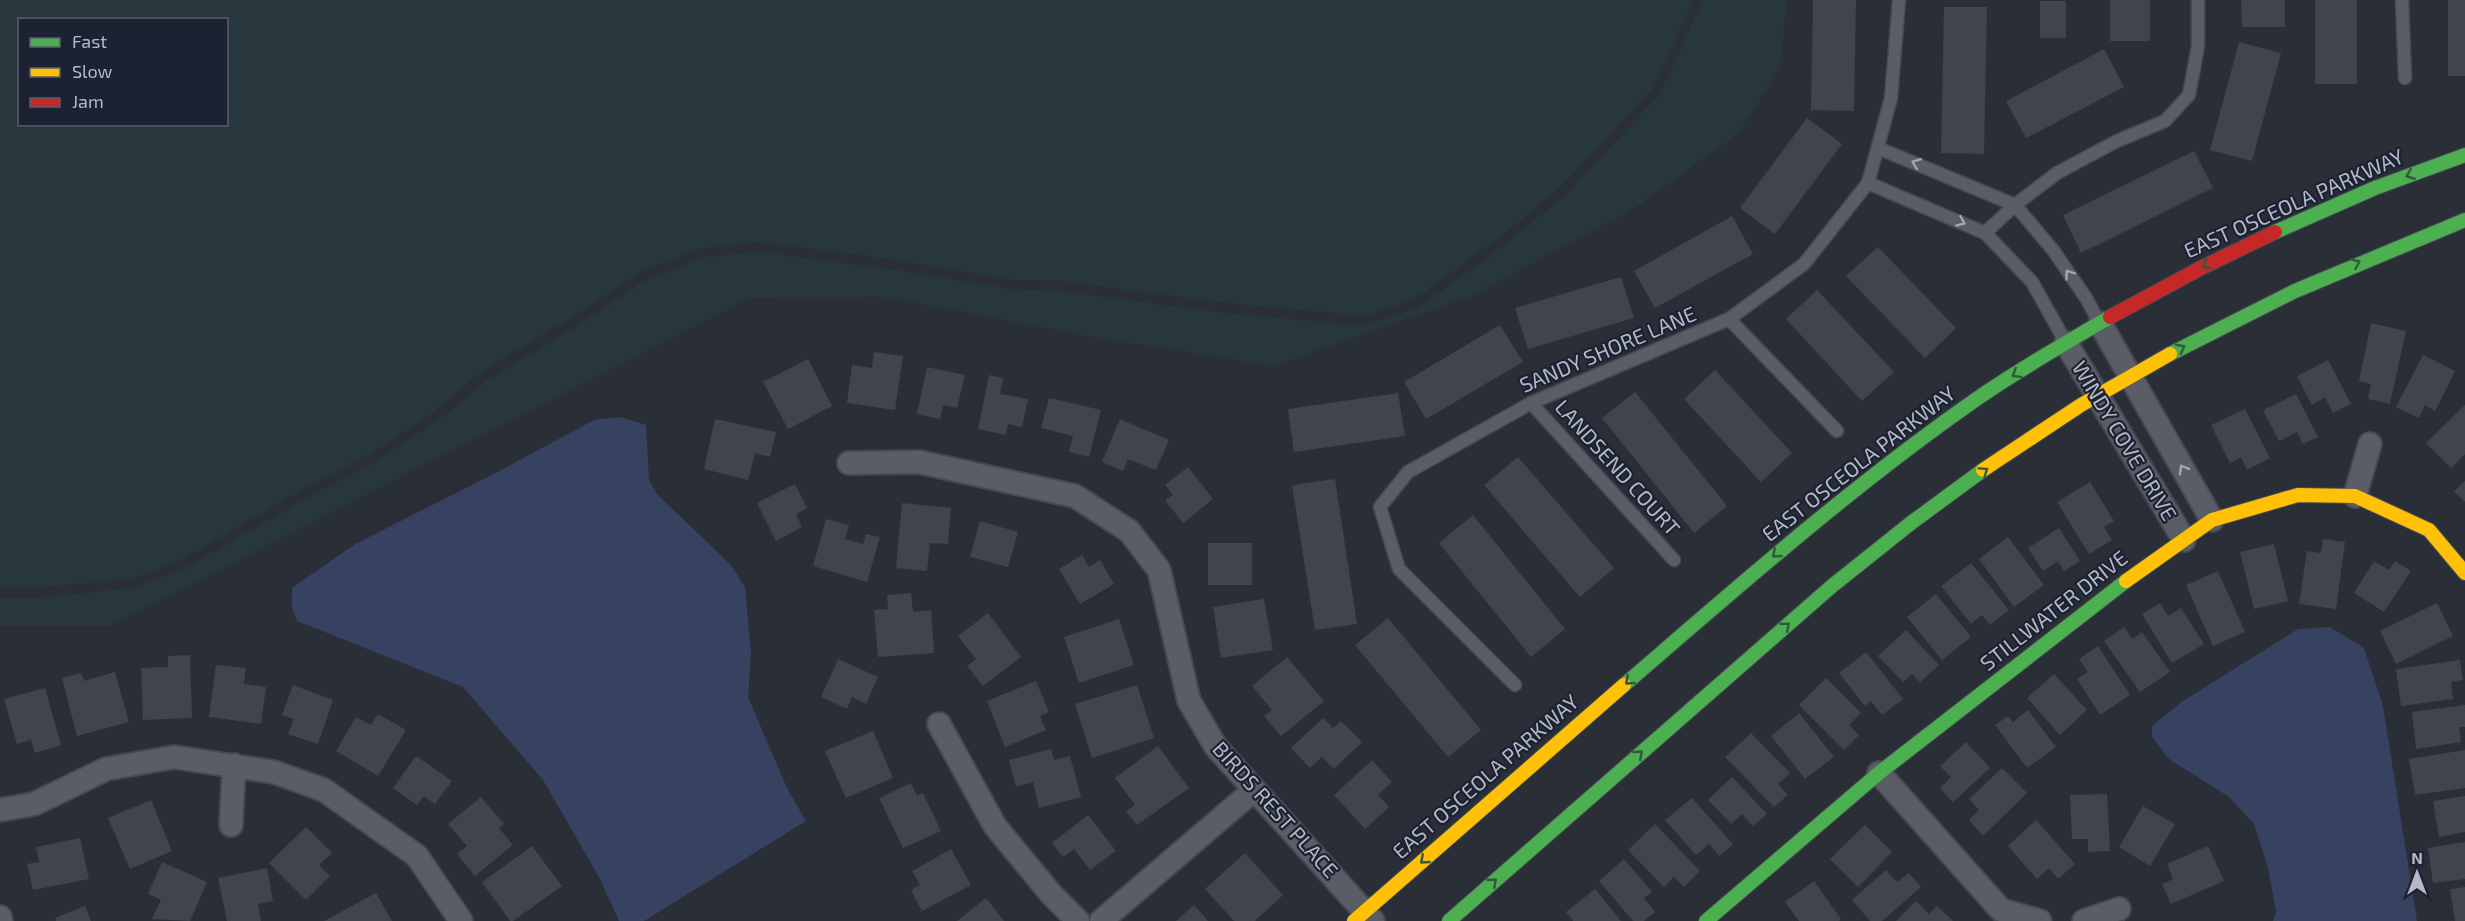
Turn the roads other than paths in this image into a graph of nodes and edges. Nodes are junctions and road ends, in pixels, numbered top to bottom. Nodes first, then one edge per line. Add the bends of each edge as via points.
1 (1899, 0) edge
2 (2198, 0) edge
3 (2402, 0) edge
4 (2405, 78) dead end
5 (1878, 148) junction
6 (2465, 155) edge
7 (1868, 183) junction
8 (2015, 205) junction
9 (2465, 220) edge
10 (1985, 233) junction
11 (1729, 319) junction
12 (2100, 323) junction
13 (2066, 343) junction
14 (2129, 376) junction
15 (2096, 396) junction
16 (1531, 403) junction
17 (1837, 431) dead end
18 (2370, 444) dead end
19 (849, 463) dead end
20 (2355, 496) junction
21 (2212, 520) junction
22 (2184, 540) junction
23 (1674, 560) dead end
24 (2465, 573) edge
25 (1515, 686) dead end
26 (939, 724) dead end
27 (234, 765) junction
28 (1879, 772) junction
29 (1254, 790) junction
30 (0, 810) edge
31 (231, 825) dead end
32 (2119, 909) dead end
33 (0, 917) edge
34 (1364, 918) edge
35 (2, 921) edge
36 (461, 921) edge
37 (1078, 921) edge
38 (1101, 921) edge
39 (1449, 921) edge
40 (1706, 921) edge
41 (2040, 921) edge
42 (2084, 921) edge

1 - 5 lane, SANDY SHORE LANE via 1891,98
2 - 8 lane via 2198,46 2189,95 2165,121 2116,141 2057,173
3 - 4 lane
5 - 7 lane, SANDY SHORE LANE
8 -> 5 lane
6 -> 12 main road, EAST OSCEOLA PARKWAY via 2259,238
7 -> 10 lane
7 - 11 lane, SANDY SHORE LANE via 1804,264
8 - 10 lane
12 -> 8 lane via 2053,250
14 -> 9 main road via 2297,289
10 - 13 lane via 2032,282
11 - 16 lane, SANDY SHORE LANE
11 - 17 lane
12 - 13 main road, EAST OSCEOLA PARKWAY
12 - 14 street, WINDY COVE DRIVE
13 - 15 street, WINDY COVE DRIVE
13 -> 34 main road, EAST OSCEOLA PARKWAY via 1979,397 1819,517
14 - 15 main road
21 -> 14 street, WINDY COVE DRIVE
15 - 22 street, WINDY COVE DRIVE
39 -> 15 main road via 1863,561 1936,504
16 - 23 lane, LANDSEND COURT
16 - 25 lane, SANDY SHORE LANE via 1408,472 1380,507 1399,569
18 - 20 street
19 - 29 street, BIRDS REST PLACE via 919,462 1075,496 1129,531 1159,570 1189,701 1216,747
20 - 21 main road, STILLWATER DRIVE via 2298,495
20 - 24 main road, STILLWATER DRIVE via 2429,530
21 - 22 main road, STILLWATER DRIVE
22 - 28 main road, STILLWATER DRIVE
26 - 37 street via 995,826
27 - 30 street via 174,757 106,769 34,804
27 - 31 street
27 - 36 street via 274,772 324,790 417,856
28 - 40 main road, STILLWATER DRIVE
28 - 41 street via 2001,910
29 - 34 street, BIRDS REST PLACE
29 - 38 street
32 - 42 street
33 - 35 street

